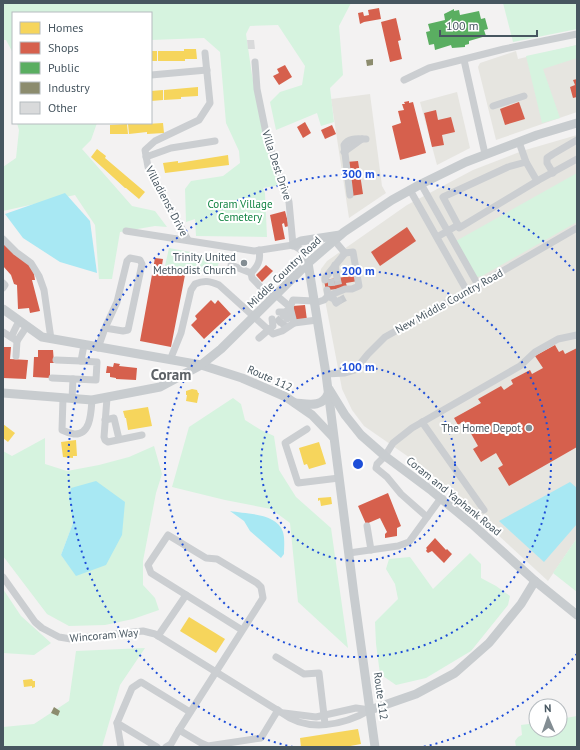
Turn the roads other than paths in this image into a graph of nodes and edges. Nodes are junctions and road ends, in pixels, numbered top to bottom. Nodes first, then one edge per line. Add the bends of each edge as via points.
1 (577, 34) edge
2 (205, 53) dead end
3 (464, 60) junction
4 (255, 62) dead end
5 (207, 70) junction
6 (152, 75) edge
7 (404, 80) dead end
8 (524, 96) dead end
9 (493, 106) dead end
10 (577, 123) edge
11 (364, 139) dead end
12 (577, 140) edge
13 (215, 141) dead end
14 (519, 142) junction
15 (485, 154) junction
16 (146, 156) junction
17 (577, 160) edge
18 (526, 162) junction
19 (552, 173) junction
20 (537, 182) junction
21 (421, 184) junction
22 (410, 190) junction
23 (350, 195) dead end
24 (435, 209) junction
25 (424, 215) junction
26 (458, 225) junction
27 (577, 228) edge
28 (126, 230) dead end
29 (447, 231) junction
30 (338, 237) junction
31 (437, 237) junction
32 (3, 239) edge
33 (188, 240) junction
34 (294, 245) junction
35 (257, 250) junction
36 (345, 253) junction
37 (308, 263) junction
38 (231, 265) dead end
39 (251, 274) junction
40 (331, 278) tunnel mouth
41 (3, 283) edge
42 (478, 285) junction
43 (3, 288) edge
44 (467, 291) junction
45 (274, 297) junction
46 (315, 302) junction
47 (5, 313) edge
48 (287, 315) junction
49 (254, 317) junction
50 (317, 320) junction
51 (24, 324) junction
52 (274, 325) junction
53 (105, 328) junction
54 (3, 332) edge
55 (577, 335) edge
56 (51, 338) junction
57 (259, 338) dead end
58 (14, 339) junction
59 (84, 345) junction
60 (98, 348) junction
61 (16, 356) dead end
62 (56, 360) dead end
63 (170, 360) junction
64 (81, 361) junction
65 (201, 365) junction
66 (326, 374) junction
67 (52, 378) dead end
68 (73, 379) junction
69 (328, 390) junction
70 (3, 393) edge
71 (107, 398) junction
72 (67, 399) junction
73 (92, 400) junction
74 (294, 402) junction
75 (105, 420) junction
76 (422, 422) junction
77 (307, 429) dead end
78 (142, 435) dead end
79 (333, 437) junction
80 (119, 439) junction
81 (385, 456) junction
82 (339, 478) junction
83 (441, 498) junction
84 (484, 510) dead end
85 (427, 517) junction
86 (367, 526) dead end
87 (370, 550) junction
88 (349, 553) junction
89 (3, 577) edge
90 (535, 581) junction
91 (186, 595) junction
92 (577, 615) edge
93 (242, 630) junction
94 (158, 636) junction
95 (276, 657) dead end
96 (216, 671) junction
97 (370, 710) junction
98 (190, 712) junction
99 (280, 712) junction
100 (324, 715) junction
101 (117, 723) junction
102 (325, 724) junction
103 (179, 730) junction
104 (121, 747) edge
105 (157, 747) edge
106 (166, 747) edge
107 (375, 747) edge

1 - 3 street
2 - 5 street, Villadienst Drive
3 - 7 street via 428,68
3 - 15 street
4 - 34 street, Villa Dest Drive via 257,89 267,138 289,202
5 - 6 street
5 - 16 street, Villadienst Drive via 210,103 199,120 155,141 145,150
8 - 9 street
10 - 14 main road, Middle Country Road
11 - 23 street via 350,139 344,145
12 - 19 street via 547,158
13 - 16 street via 171,148
14 - 15 main road, Middle Country Road
14 - 18 street
15 - 21 main road, Middle Country Road
16 - 33 street, Villadienst Drive via 148,167
17 - 19 street
18 - 20 street
18 - 26 street via 508,167 443,197
19 - 20 street
20 - 26 street via 459,228
21 - 22 main road, Middle Country Road
21 - 24 street
22 - 25 street
22 - 30 main road, Middle Country Road
24 - 25 street
24 - 29 street
25 - 31 street
26 - 29 street
27 - 42 street, New Middle Country Road
28 - 33 street
29 - 31 street
29 - 42 street
30 - 34 main road via 301,241
30 - 36 street
30 - 37 main road, Middle Country Road
31 - 44 street
32 - 56 street via 30,263 39,276 44,290
33 - 35 street
34 - 35 street
34 - 37 street via 301,250
35 - 39 street via 260,260
36 - 40 street via 335,265
36 - 46 street via 353,252 359,286 349,293 345,289
37 - 45 main road, Middle Country Road
37 - 46 main road
38 - 39 street
39 - 45 street via 252,278
41 - 43 street
42 - 44 street, New Middle Country Road
44 - 66 street, New Middle Country Road via 385,337 355,370
45 - 48 street
45 - 49 main road, Middle Country Road
46 - 48 street via 293,300
46 - 50 main road
47 - 51 main road, Route 112
48 - 50 street
48 - 52 street via 282,331 273,334
49 - 52 street
49 - 63 street via 219,285 211,281 195,284 191,290 181,333
49 - 65 main road, Middle Country Road
50 - 66 main road
51 - 56 main road, Route 112 via 42,337
51 - 58 street
52 - 57 street
53 - 53 street via 117,302 126,261 130,258 140,260 142,264 128,330 123,332
53 - 60 street
54 - 58 street
55 - 76 street via 558,339 535,352 520,366
56 - 59 main road, Route 112
58 - 61 street
59 - 60 main road, Route 112
59 - 64 street
60 - 63 main road, Route 112
62 - 64 street
63 - 65 main road, Route 112
64 - 68 street via 96,362 96,380
65 - 71 main road, Middle Country Road via 160,386
65 - 74 main road, Route 112 via 242,378
66 - 69 main road
67 - 68 street
68 - 72 street
69 - 74 main road via 326,399 320,404
69 - 79 main road
69 - 81 main road, Coram and Yaphank Road via 356,429
70 - 72 main road, Middle Country Road
71 - 73 main road, Middle Country Road
71 - 75 street
72 - 73 main road, Middle Country Road
72 - 73 street via 62,430 80,434 90,420
74 - 79 main road, Route 112 via 312,415
75 - 80 street via 114,418
75 - 80 street via 105,440 108,442
76 - 81 street via 399,437
76 - 84 street
77 - 82 street via 285,443 298,483
78 - 80 street
79 - 82 main road, Route 112
81 - 83 main road, Coram and Yaphank Road
81 - 85 street via 376,468
82 - 88 main road, Route 112
83 - 85 street
83 - 90 main road, Coram and Yaphank Road
85 - 87 street via 409,542
86 - 87 street
87 - 88 street
88 - 97 main road, Route 112
89 - 94 street, Wincoram Way via 35,622 59,637 71,639 143,631
90 - 92 main road, Coram and Yaphank Road
90 - 97 main road via 521,604 490,643 455,673 416,694
91 - 93 street
91 - 93 street via 151,573 148,565 168,535 206,558 217,559 261,587 263,598
91 - 94 street
93 - 96 street
94 - 96 street, Wincoram Way
95 - 100 street via 304,674 319,673
96 - 98 street
96 - 99 street, Wincoram Way
97 - 100 street, Wincoram Way via 356,708
97 - 102 street, Wincoram Way via 358,717
97 - 107 main road, Route 112
98 - 101 street via 141,682 132,688
98 - 103 street
99 - 100 street, Wincoram Way via 316,717
99 - 102 street, Wincoram Way via 291,720 304,724
99 - 103 street via 261,738 208,746
100 - 102 street
101 - 104 street
101 - 105 street
103 - 106 street via 171,744

